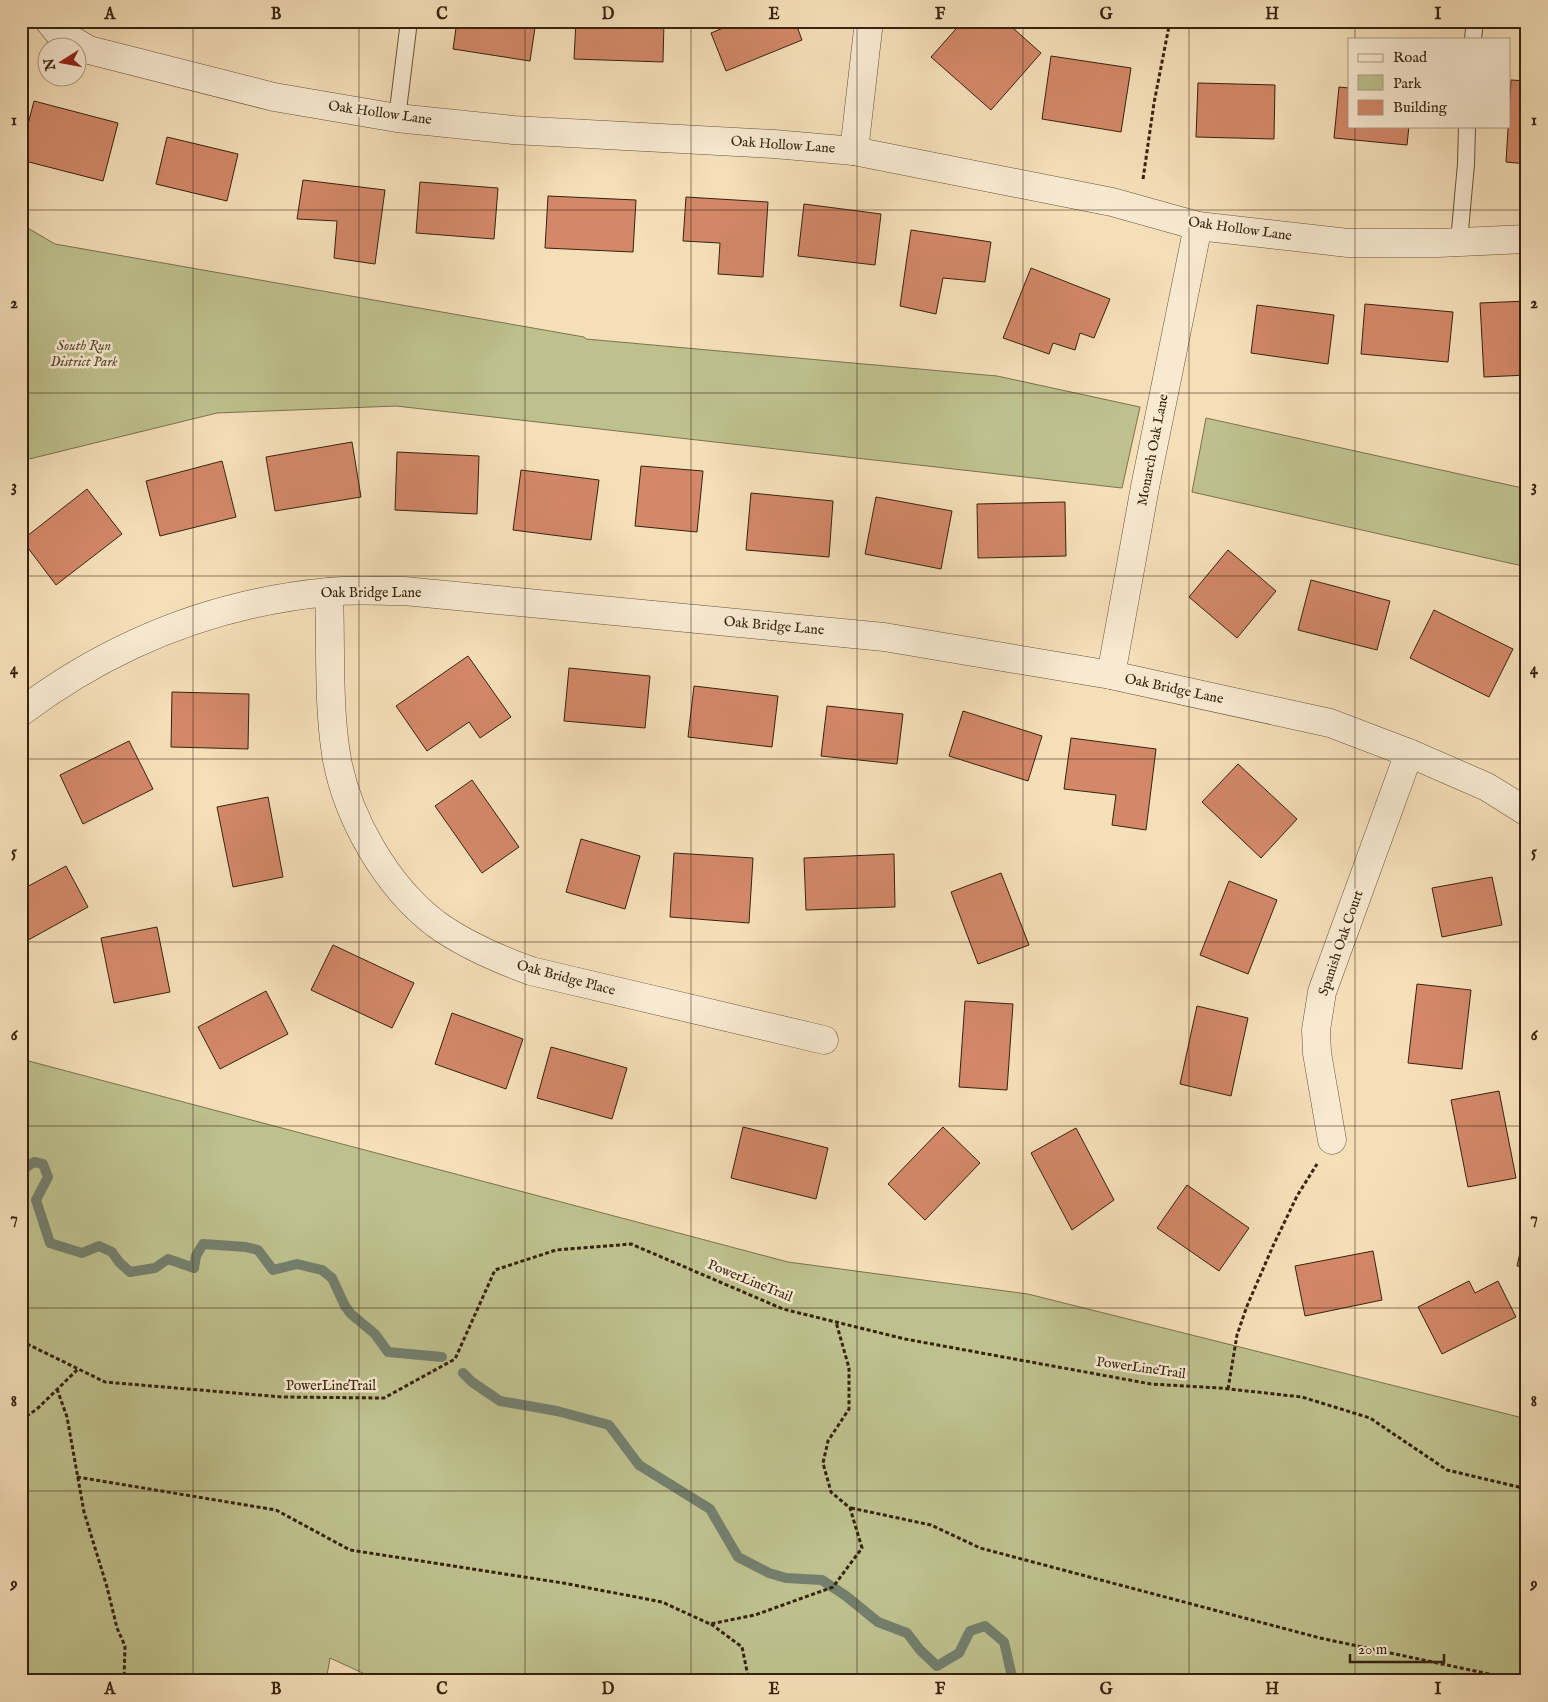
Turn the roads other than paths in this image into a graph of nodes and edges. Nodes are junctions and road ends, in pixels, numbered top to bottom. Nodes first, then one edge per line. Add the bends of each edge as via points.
1 (49, 21) edge
2 (409, 21) edge
3 (869, 21) edge
4 (1475, 21) edge
5 (1473, 38) edge
6 (397, 118) junction
7 (1467, 128) edge
8 (854, 151) junction
9 (1198, 226) junction
10 (1527, 239) edge
11 (1459, 241) junction
12 (329, 592) junction
13 (1111, 675) junction
14 (21, 712) edge
15 (1409, 753) junction
16 (1527, 812) edge
17 (824, 1040) dead end
18 (1332, 1140) road end

1 - 6 street, Oak Hollow Lane via 58,32 88,50 274,97
2 - 6 lane
3 - 8 street
4 - 5 lane
6 - 8 street, Oak Hollow Lane via 513,130
7 - 11 lane
8 - 9 street, Oak Hollow Lane via 1112,202
9 - 11 street, Oak Hollow Lane via 1348,243
9 - 13 street, Monarch Oak Lane
10 - 11 street, Oak Hollow Lane
12 - 13 street, Oak Bridge Lane via 404,591 884,637
12 - 14 street, Oak Bridge Lane via 259,602 166,630 100,660
12 - 17 street, Oak Bridge Place via 333,724 344,786 364,837 381,865 415,905 436,924 468,944 531,971
13 - 15 street, Oak Bridge Lane via 1330,723
15 - 16 street, Oak Bridge Lane via 1487,787
15 - 18 street, Spanish Oak Court via 1322,992 1316,1030 1317,1053

